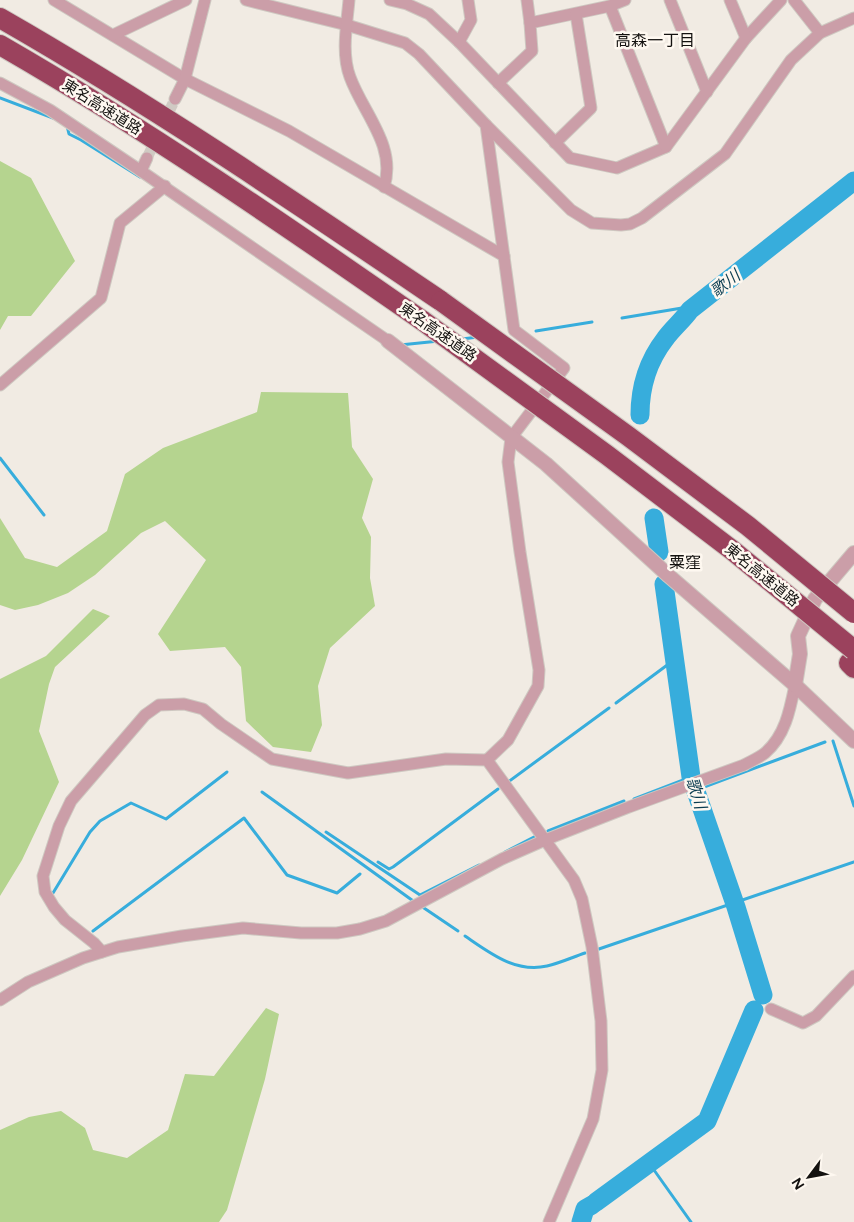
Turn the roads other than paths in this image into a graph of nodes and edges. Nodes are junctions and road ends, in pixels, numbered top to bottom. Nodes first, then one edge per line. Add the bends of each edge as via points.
1 (54, 0) edge
2 (186, 0) edge
3 (205, 0) edge
4 (246, 0) edge
5 (348, 0) edge
6 (390, 0) edge
7 (468, 0) edge
8 (527, 0) edge
9 (625, 0) edge
10 (670, 0) edge
11 (730, 0) edge
12 (781, 0) edge
13 (794, 0) edge
14 (407, 2) edge
15 (610, 6) junction
16 (576, 14) junction
17 (0, 18) edge
18 (854, 18) edge
19 (530, 23) junction
20 (347, 24) junction
21 (820, 32) junction
22 (113, 35) junction
23 (746, 38) junction
24 (459, 42) junction
25 (0, 46) edge
26 (185, 79) junction
27 (0, 83) edge
28 (498, 83) junction
29 (708, 92) junction
30 (175, 99) tunnel mouth
31 (486, 125) junction
32 (556, 143) junction
33 (666, 147) junction
34 (147, 158) tunnel mouth
35 (141, 171) junction
36 (165, 186) junction
37 (384, 187) junction
38 (504, 256) junction
39 (388, 341) joint
40 (0, 385) edge
41 (511, 438) junction
42 (748, 526) junction
43 (854, 553) edge
44 (854, 602) edge
45 (854, 613) edge
46 (852, 661) edge
47 (795, 686) junction
48 (854, 741) edge
49 (487, 760) junction
50 (545, 840) junction
51 (102, 952) junction
52 (854, 976) edge
53 (0, 1000) edge
54 (771, 1009) dead end
55 (548, 1222) edge

1 - 22 street
2 - 22 street
3 - 26 street
4 - 20 street
5 - 20 street
6 - 14 street
7 - 24 street via 471,20
8 - 19 street
9 - 15 street
10 - 29 street
11 - 23 street
12 - 23 street
13 - 21 street
14 - 24 street via 429,14
15 - 16 street
15 - 33 street
16 - 19 street
16 - 32 street via 592,108
17 - 42 highway, 東名高速道路, bridge via 272,186 440,301
18 - 21 street
19 - 28 street via 532,51
20 - 31 street via 405,43 420,54
20 - 37 street via 349,76 378,131 388,166
21 - 31 street via 791,60 725,154 630,224 592,223 571,210
22 - 26 street
23 - 29 street
24 - 28 street
25 - 46 highway, 東名高速道路, bridge via 230,189 608,454 732,550
26 - 30 street
26 - 37 street via 289,131
27 - 35 street via 50,110
28 - 32 street
29 - 33 street
31 - 38 street
32 - 33 street via 570,158 617,168
34 - 35 street
35 - 36 street
36 - 39 street
36 - 40 street via 120,223 101,298
37 - 38 street
38 - 41 street via 514,330 564,368
39 - 41 street
41 - 47 street via 546,464
41 - 49 street via 508,462 540,670 538,686 508,740
42 - 44 highway, bridge
42 - 45 highway, 東名高速道路, bridge
43 - 47 street via 814,599 798,636 800,654
47 - 48 street
47 - 50 street via 781,732 765,753 744,765
49 - 50 street
49 - 51 street via 446,759 348,774 272,759 203,710 184,704 159,705 145,715 71,801 43,876 45,892 54,907
50 - 51 street via 502,859 386,921 360,929 336,934 243,928 145,942
50 - 55 street via 574,880 582,899 601,1021 602,1070 593,1119
51 - 53 street via 28,982
52 - 54 street via 816,1016 803,1023

